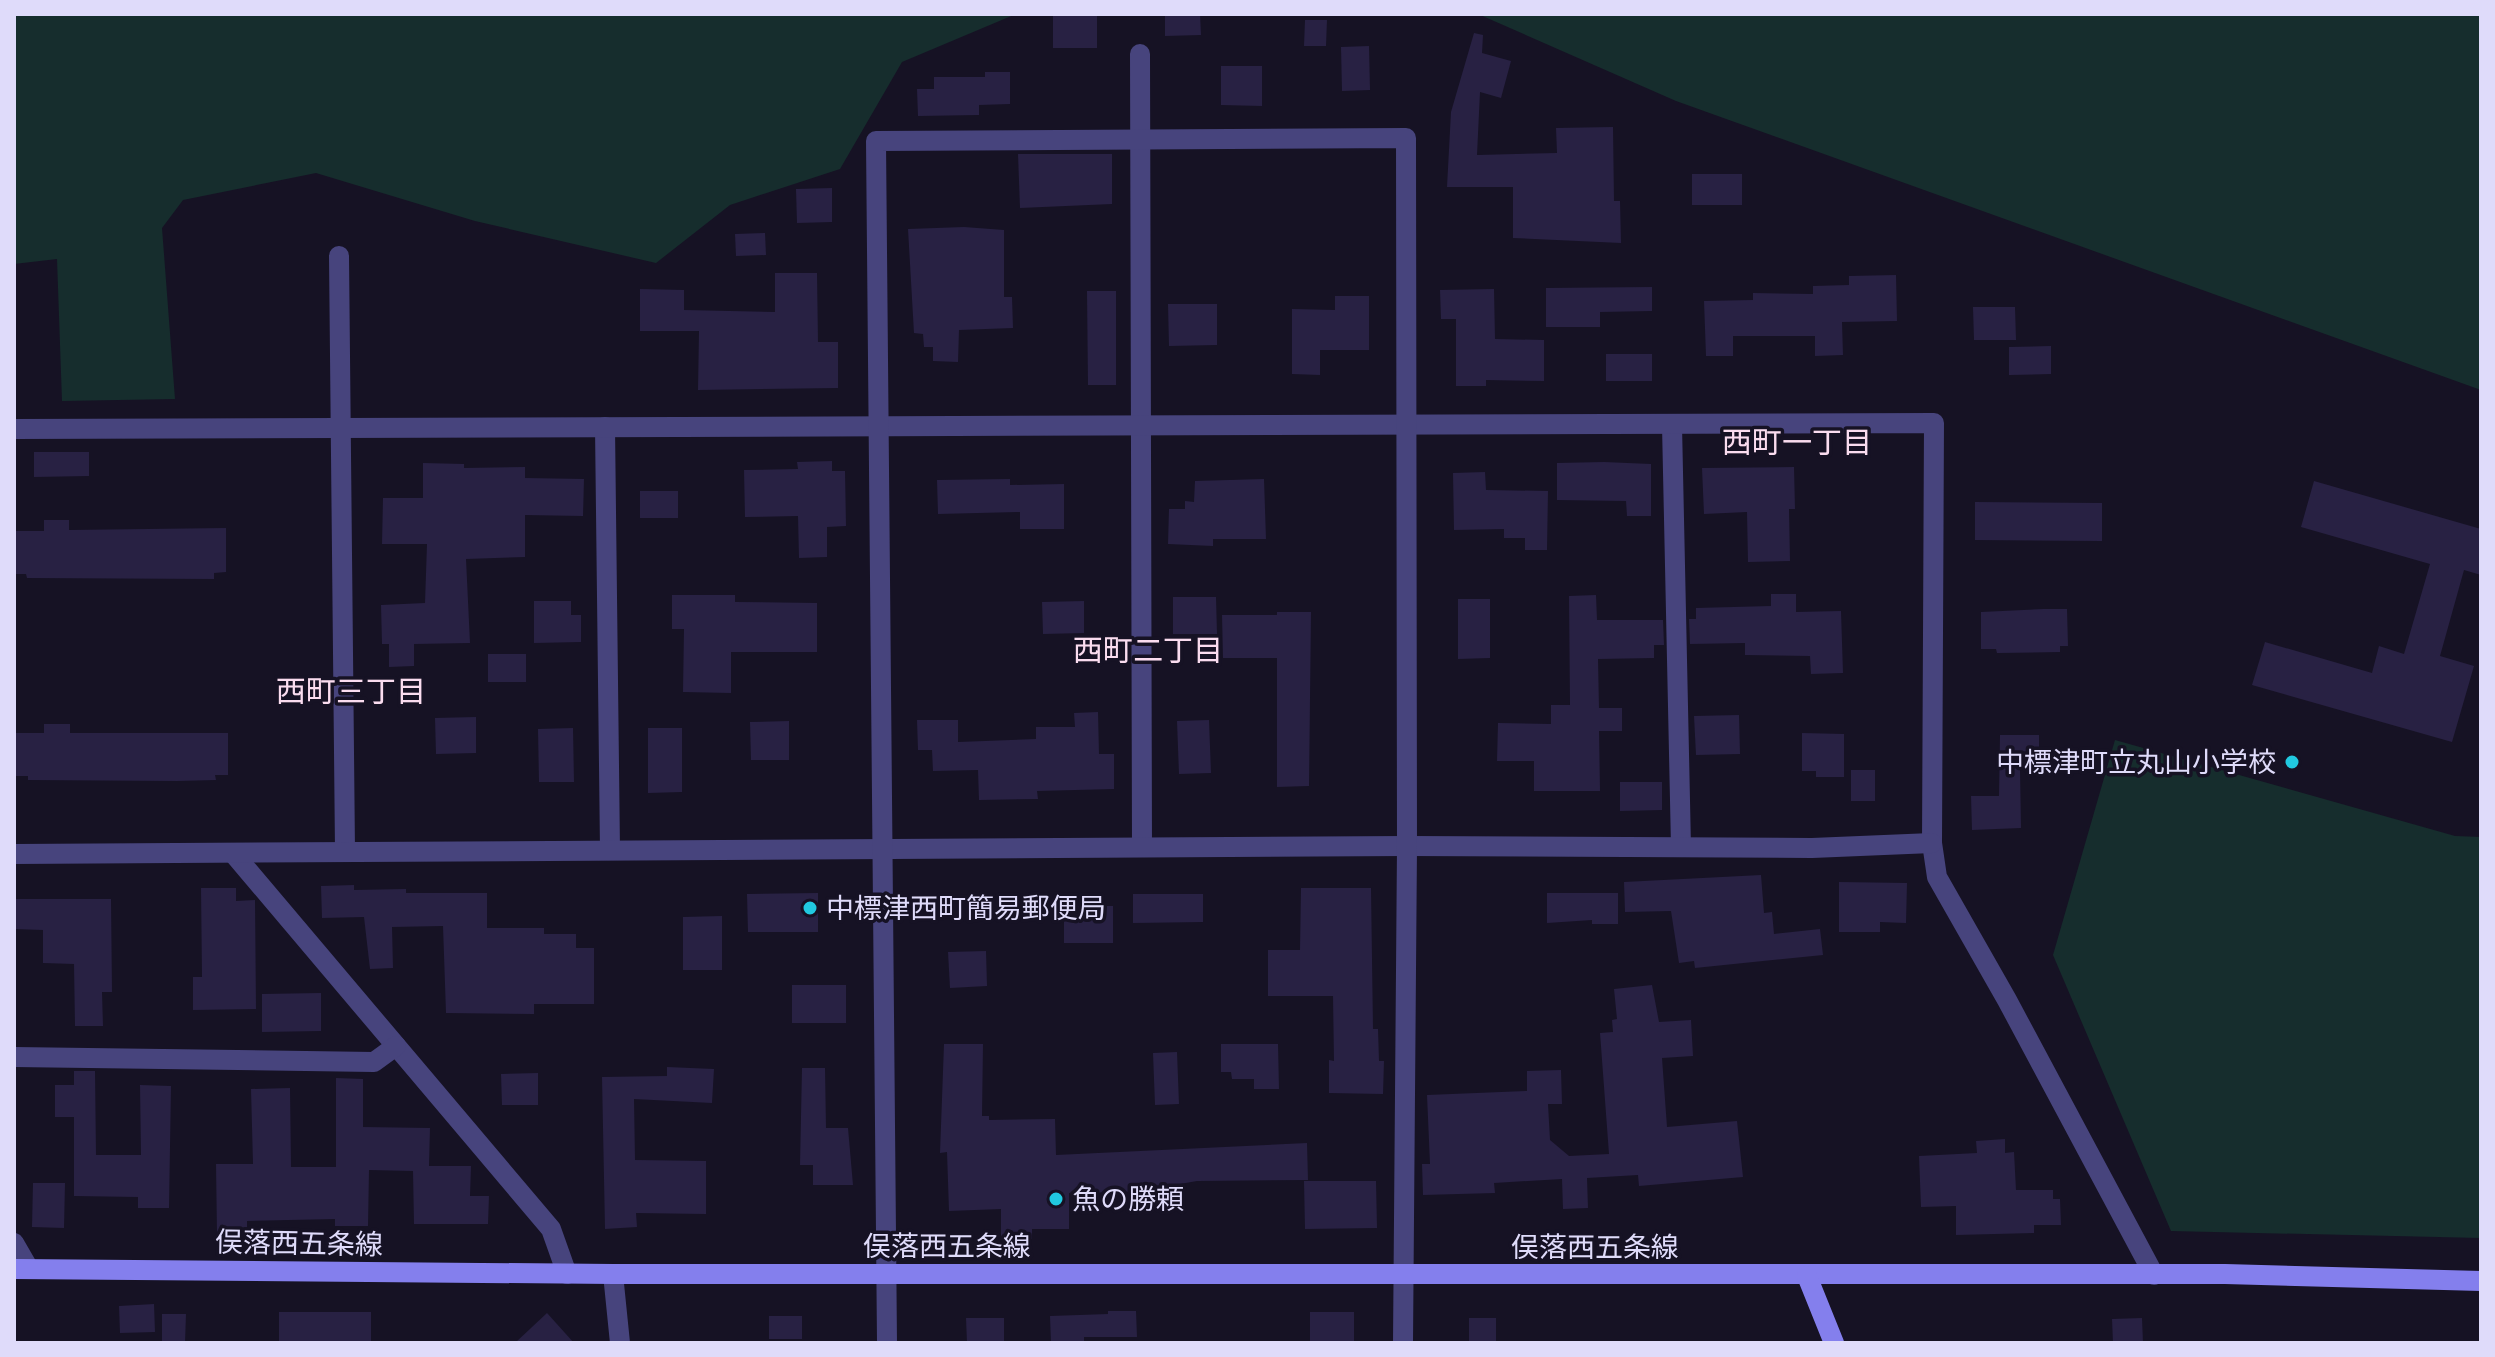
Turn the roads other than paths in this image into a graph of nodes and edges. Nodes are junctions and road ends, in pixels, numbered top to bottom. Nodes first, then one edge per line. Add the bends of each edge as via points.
1 (1140, 54) dead end
2 (1140, 139) junction
3 (339, 256) dead end
4 (1672, 425) junction
5 (1404, 426) junction
6 (605, 427) junction
7 (1141, 427) junction
8 (878, 428) junction
9 (14, 429) edge
10 (341, 430) junction
11 (1932, 843) junction
12 (1407, 846) junction
13 (1142, 847) junction
14 (1681, 847) junction
15 (880, 848) junction
16 (610, 850) junction
17 (345, 851) junction
18 (233, 853) junction
19 (14, 854) edge
20 (396, 1046) junction
21 (14, 1057) edge
22 (14, 1243) edge
23 (21, 1269) edge
24 (885, 1273) junction
25 (567, 1274) junction
26 (613, 1274) junction
27 (1403, 1274) junction
28 (2154, 1275) junction
29 (1807, 1276) junction
30 (2481, 1281) edge
31 (620, 1343) edge
32 (887, 1343) edge
33 (1403, 1343) edge
34 (1834, 1343) edge

1 - 2 street
2 - 5 street via 1406,138
2 - 7 street
2 - 8 street via 876,141
3 - 10 street
4 - 5 street
4 - 11 street via 1934,423
4 - 14 street
5 - 7 street
5 - 12 street
6 - 8 street
6 - 10 street
6 - 16 street
7 - 8 street
7 - 13 street
8 - 15 street
9 - 10 street
10 - 17 street
11 - 14 street
11 - 28 street via 1937,877
12 - 13 street
12 - 14 street
12 - 27 street
13 - 15 street
15 - 16 street
15 - 24 street
16 - 17 street
17 - 18 street
18 - 19 street
18 - 20 street
20 - 21 street via 374,1062
20 - 25 street via 551,1229
22 - 23 street
23 - 25 main road, 俣落西五条線
24 - 26 main road, 俣落西五条線
24 - 27 main road, 俣落西五条線
24 - 32 street
25 - 26 main road, 俣落西五条線
26 - 31 street
27 - 29 main road, 俣落西五条線
27 - 33 street
28 - 29 main road, 俣落西五条線
28 - 30 main road, 俣落西五条線
29 - 34 main road

